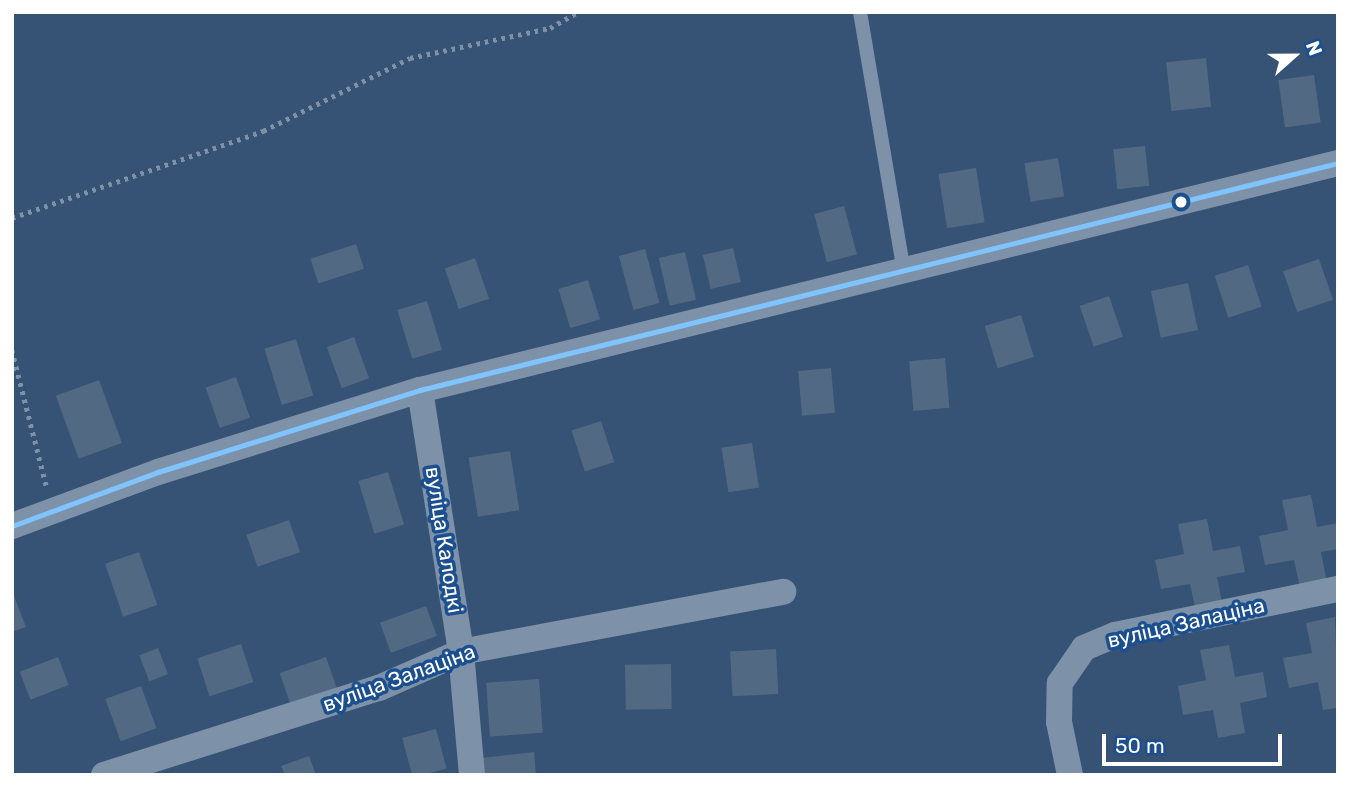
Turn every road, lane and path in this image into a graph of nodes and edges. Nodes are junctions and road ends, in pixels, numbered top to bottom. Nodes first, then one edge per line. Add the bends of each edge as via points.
1 (578, 12) edge
2 (860, 12) edge
3 (1338, 163) edge
4 (12, 218) edge
5 (904, 271) junction
6 (12, 350) edge
7 (420, 390) junction
8 (52, 510) junction
9 (12, 526) edge
10 (1338, 589) edge
11 (783, 592) dead end
12 (461, 652) junction
13 (104, 775) edge
14 (472, 775) edge
15 (1070, 775) edge

1 - 4 path via 550,28 410,58 263,131
2 - 5 lane
3 - 5 street
5 - 7 street
6 - 8 path
7 - 8 street
7 - 12 street, вуліца Калодкі
8 - 9 street
10 - 15 street, вуліца Залаціна via 1115,635 1084,648 1060,683 1059,722
11 - 12 street, вуліца Залаціна
12 - 13 street, вуліца Залаціна via 379,688
12 - 14 street, вуліца Калодкі

